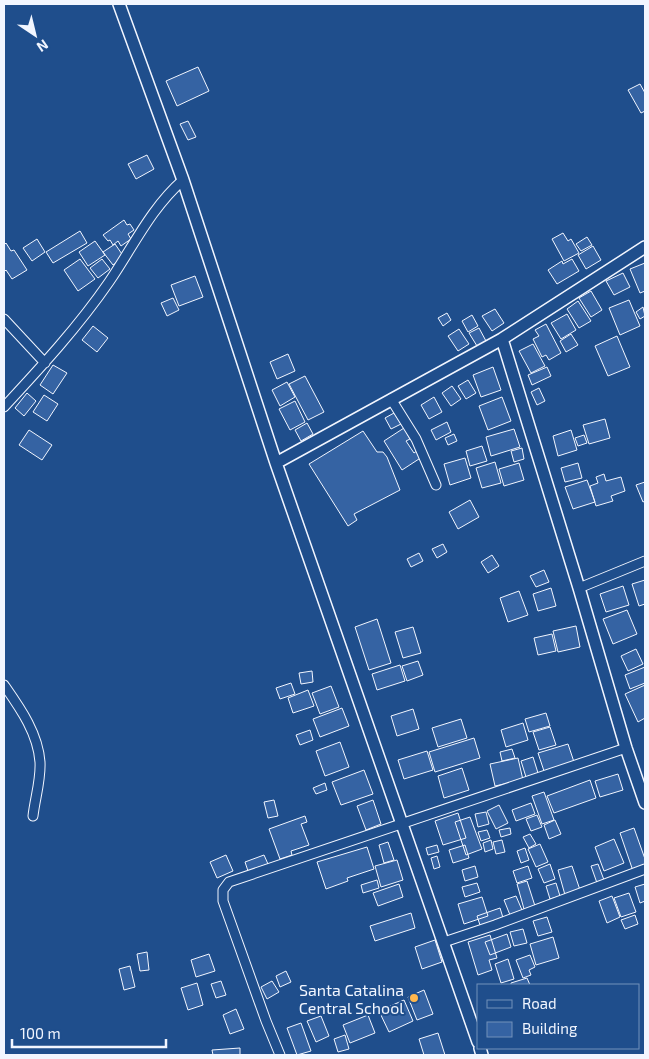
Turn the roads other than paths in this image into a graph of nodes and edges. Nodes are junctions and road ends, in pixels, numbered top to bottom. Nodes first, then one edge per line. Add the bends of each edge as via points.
1 (119, 4) edge
2 (183, 180) junction
3 (645, 247) edge
4 (4, 319) edge
5 (502, 339) junction
6 (45, 363) junction
7 (391, 399) junction
8 (4, 407) edge
9 (276, 463) junction
10 (436, 485) dead end
11 (645, 561) edge
12 (579, 588) junction
13 (4, 685) edge
14 (626, 748) junction
15 (645, 803) edge
16 (33, 816) dead end
17 (401, 823) junction
18 (645, 869) edge
19 (444, 942) junction
20 (477, 1039) edge
21 (280, 1055) edge

1 - 2 street
2 - 6 street via 154,211 108,282
2 - 9 street
3 - 5 street
4 - 6 street
5 - 7 street
5 - 12 street
6 - 8 street
7 - 9 street
7 - 10 street via 416,439
9 - 17 street
11 - 12 street
12 - 14 street
13 - 16 street via 27,720 40,761
14 - 15 street
14 - 17 street
17 - 19 street
17 - 21 street via 238,878 222,890 262,1012
18 - 19 street
19 - 20 street

